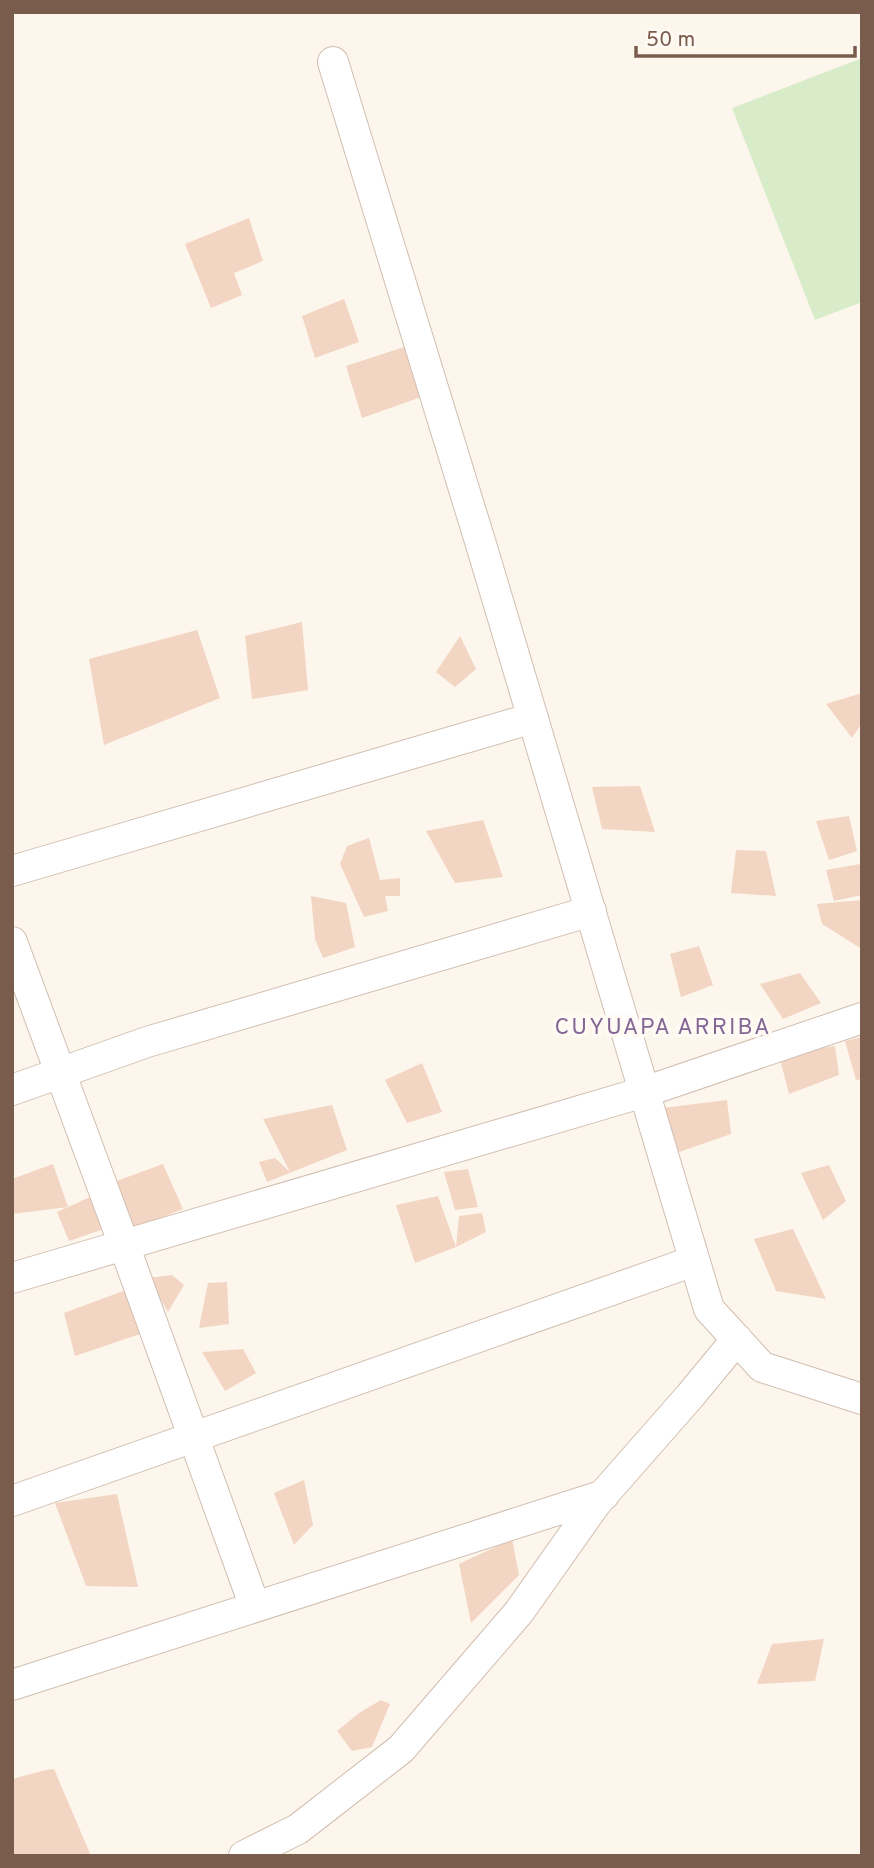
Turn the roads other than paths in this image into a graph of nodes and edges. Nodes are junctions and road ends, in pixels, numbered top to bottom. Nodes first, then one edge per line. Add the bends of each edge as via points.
1 (333, 62) dead end
2 (533, 718) junction
3 (12, 871) edge
4 (591, 911) junction
5 (12, 942) edge
6 (862, 1018) edge
7 (60, 1072) junction
8 (12, 1090) edge
9 (644, 1092) junction
10 (124, 1245) junction
11 (694, 1261) junction
12 (12, 1278) edge
13 (737, 1339) junction
14 (862, 1399) edge
15 (194, 1437) junction
16 (604, 1494) junction
17 (12, 1501) edge
18 (255, 1607) junction
19 (12, 1685) edge
20 (244, 1856) edge

1 - 2 street
2 - 3 street
2 - 4 street
4 - 7 street
4 - 9 street
5 - 7 street
6 - 9 street
7 - 8 street
7 - 10 street
9 - 10 street
9 - 11 street
10 - 12 street
10 - 15 street
11 - 13 street via 709,1308
11 - 15 street
13 - 14 street via 762,1367
13 - 16 street
15 - 17 street
15 - 18 street
16 - 18 street
16 - 20 street via 519,1612 401,1749 298,1829
18 - 19 street

